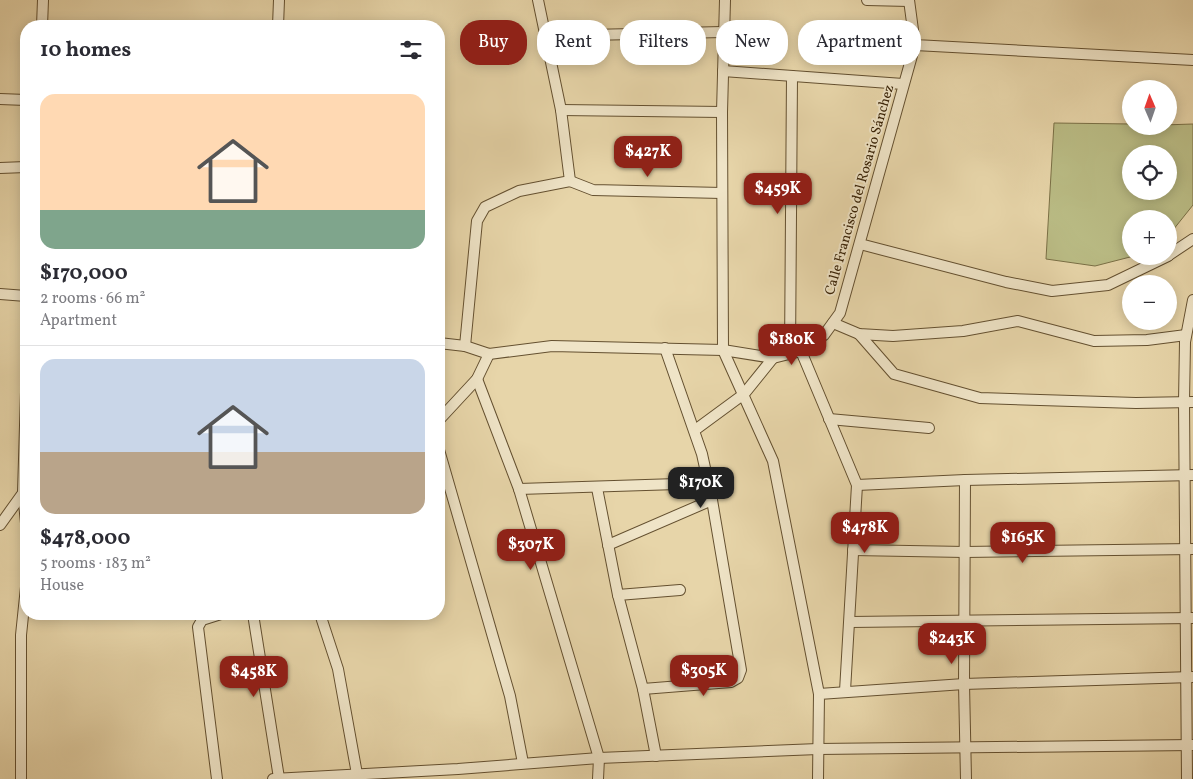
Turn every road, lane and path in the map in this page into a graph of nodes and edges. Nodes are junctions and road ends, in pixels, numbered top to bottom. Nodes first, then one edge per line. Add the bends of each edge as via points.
1 (43, 0) edge
2 (278, 0) edge
3 (538, 0) edge
4 (725, 0) edge
5 (867, 0) edge
6 (909, 1) edge
7 (42, 20) edge
8 (278, 20) edge
9 (541, 20) edge
10 (724, 20) edge
11 (912, 20) edge
12 (716, 32) edge
13 (610, 35) edge
14 (921, 45) edge
15 (1193, 60) edge
16 (551, 65) edge
17 (723, 65) edge
18 (909, 65) edge
19 (723, 70) junction
20 (792, 76) junction
21 (903, 84) junction
22 (0, 99) edge
23 (20, 100) edge
24 (561, 110) junction
25 (722, 112) junction
26 (20, 167) edge
27 (0, 168) edge
28 (570, 181) junction
29 (722, 193) junction
30 (1193, 239) edge
31 (860, 244) junction
32 (1177, 250) edge
33 (1150, 265) edge
34 (0, 294) edge
35 (20, 296) edge
36 (1193, 300) edge
37 (833, 322) junction
38 (1189, 329) edge
39 (859, 334) junction
40 (445, 344) edge
41 (465, 346) junction
42 (665, 348) junction
43 (723, 350) junction
44 (801, 351) junction
45 (489, 354) junction
46 (790, 354) junction
47 (772, 358) junction
48 (477, 379) junction
49 (744, 394) junction
50 (1188, 402) edge
51 (445, 414) edge
52 (829, 419) junction
53 (930, 428) dead end
54 (695, 430) junction
55 (445, 471) edge
56 (1189, 475) edge
57 (965, 480) junction
58 (708, 483) junction
59 (857, 485) junction
60 (597, 488) junction
61 (519, 489) junction
62 (20, 497) edge
63 (712, 500) junction
64 (0, 524) edge
65 (608, 545) junction
66 (1189, 549) edge
67 (853, 550) junction
68 (965, 552) junction
69 (680, 590) dead end
70 (618, 595) junction
71 (1189, 618) edge
72 (23, 620) edge
73 (202, 620) edge
74 (254, 620) edge
75 (322, 620) edge
76 (966, 620) junction
77 (850, 622) junction
78 (1190, 677) edge
79 (964, 684) junction
80 (643, 689) junction
81 (845, 691) junction
82 (820, 694) junction
83 (1190, 745) edge
84 (966, 748) junction
85 (818, 749) junction
86 (656, 756) junction
87 (599, 758) junction
88 (523, 763) junction
89 (357, 774) junction
90 (378, 776) edge
91 (279, 778) edge
92 (21, 779) edge
93 (217, 779) edge
94 (273, 779) edge
95 (598, 779) edge
96 (818, 779) edge
97 (966, 779) edge
98 (1187, 779) edge

1 - 7 street
2 - 8 street
3 - 9 street
4 - 10 street
5 - 6 street
6 - 11 street
12 - 13 street
14 - 15 street
16 - 24 street
17 - 19 street
18 - 21 street, Calle Francisco del Rosario Sánchez
19 - 20 street
19 - 25 street
20 - 21 street
20 - 46 street
21 - 31 street, Calle Francisco del Rosario Sánchez
22 - 23 street
24 - 25 street
24 - 28 street
25 - 29 street
26 - 27 street
28 - 29 street via 593,190
28 - 41 street via 519,191 485,207 477,221
29 - 43 street
30 - 32 street
31 - 33 street via 1052,291 1108,286
31 - 37 street, Calle Francisco del Rosario Sánchez via 840,313
34 - 35 street
36 - 38 street
37 - 39 street
37 - 44 street, Calle Francisco del Rosario Sánchez via 824,335
38 - 39 street via 1147,340 1094,341 1018,321 893,336
38 - 50 street
39 - 50 street via 894,374 980,398
40 - 41 street, Calle Francisco del Rosario Sánchez
41 - 45 street, Calle Francisco del Rosario Sánchez
42 - 43 street, Calle Francisco del Rosario Sánchez
42 - 45 street, Calle Francisco del Rosario Sánchez via 552,346
42 - 54 street
43 - 47 street, Calle Francisco del Rosario Sánchez
43 - 49 street
44 - 46 street, Calle Francisco del Rosario Sánchez
44 - 52 street
45 - 48 street
46 - 47 street, Calle Francisco del Rosario Sánchez
47 - 49 street
48 - 51 street
48 - 61 street
49 - 54 street
49 - 82 street via 773,461
50 - 56 street
52 - 53 street
52 - 59 street
54 - 58 street
55 - 88 street via 510,696
56 - 57 street
56 - 66 street
57 - 59 street
57 - 68 street
58 - 60 street
58 - 63 street
59 - 67 street
60 - 61 street
60 - 65 street
61 - 87 street
62 - 64 street
63 - 65 street
63 - 80 street via 741,670 738,678 731,682
65 - 70 street
66 - 68 street
66 - 71 street
67 - 68 street
67 - 77 street
68 - 76 street
69 - 70 street
70 - 80 street
71 - 76 street
71 - 78 street
72 - 92 street
73 - 93 street via 198,627
74 - 91 street
75 - 89 street via 338,669
76 - 77 street
76 - 79 street
77 - 81 street
78 - 79 street
78 - 83 street
79 - 81 street
79 - 84 street
80 - 86 street
81 - 82 street
82 - 85 street
83 - 84 street
83 - 98 street
84 - 85 street
84 - 97 street
85 - 86 street
85 - 96 street
86 - 87 street
87 - 88 street
87 - 95 street
88 - 90 street
89 - 90 street
89 - 91 street
91 - 94 street

